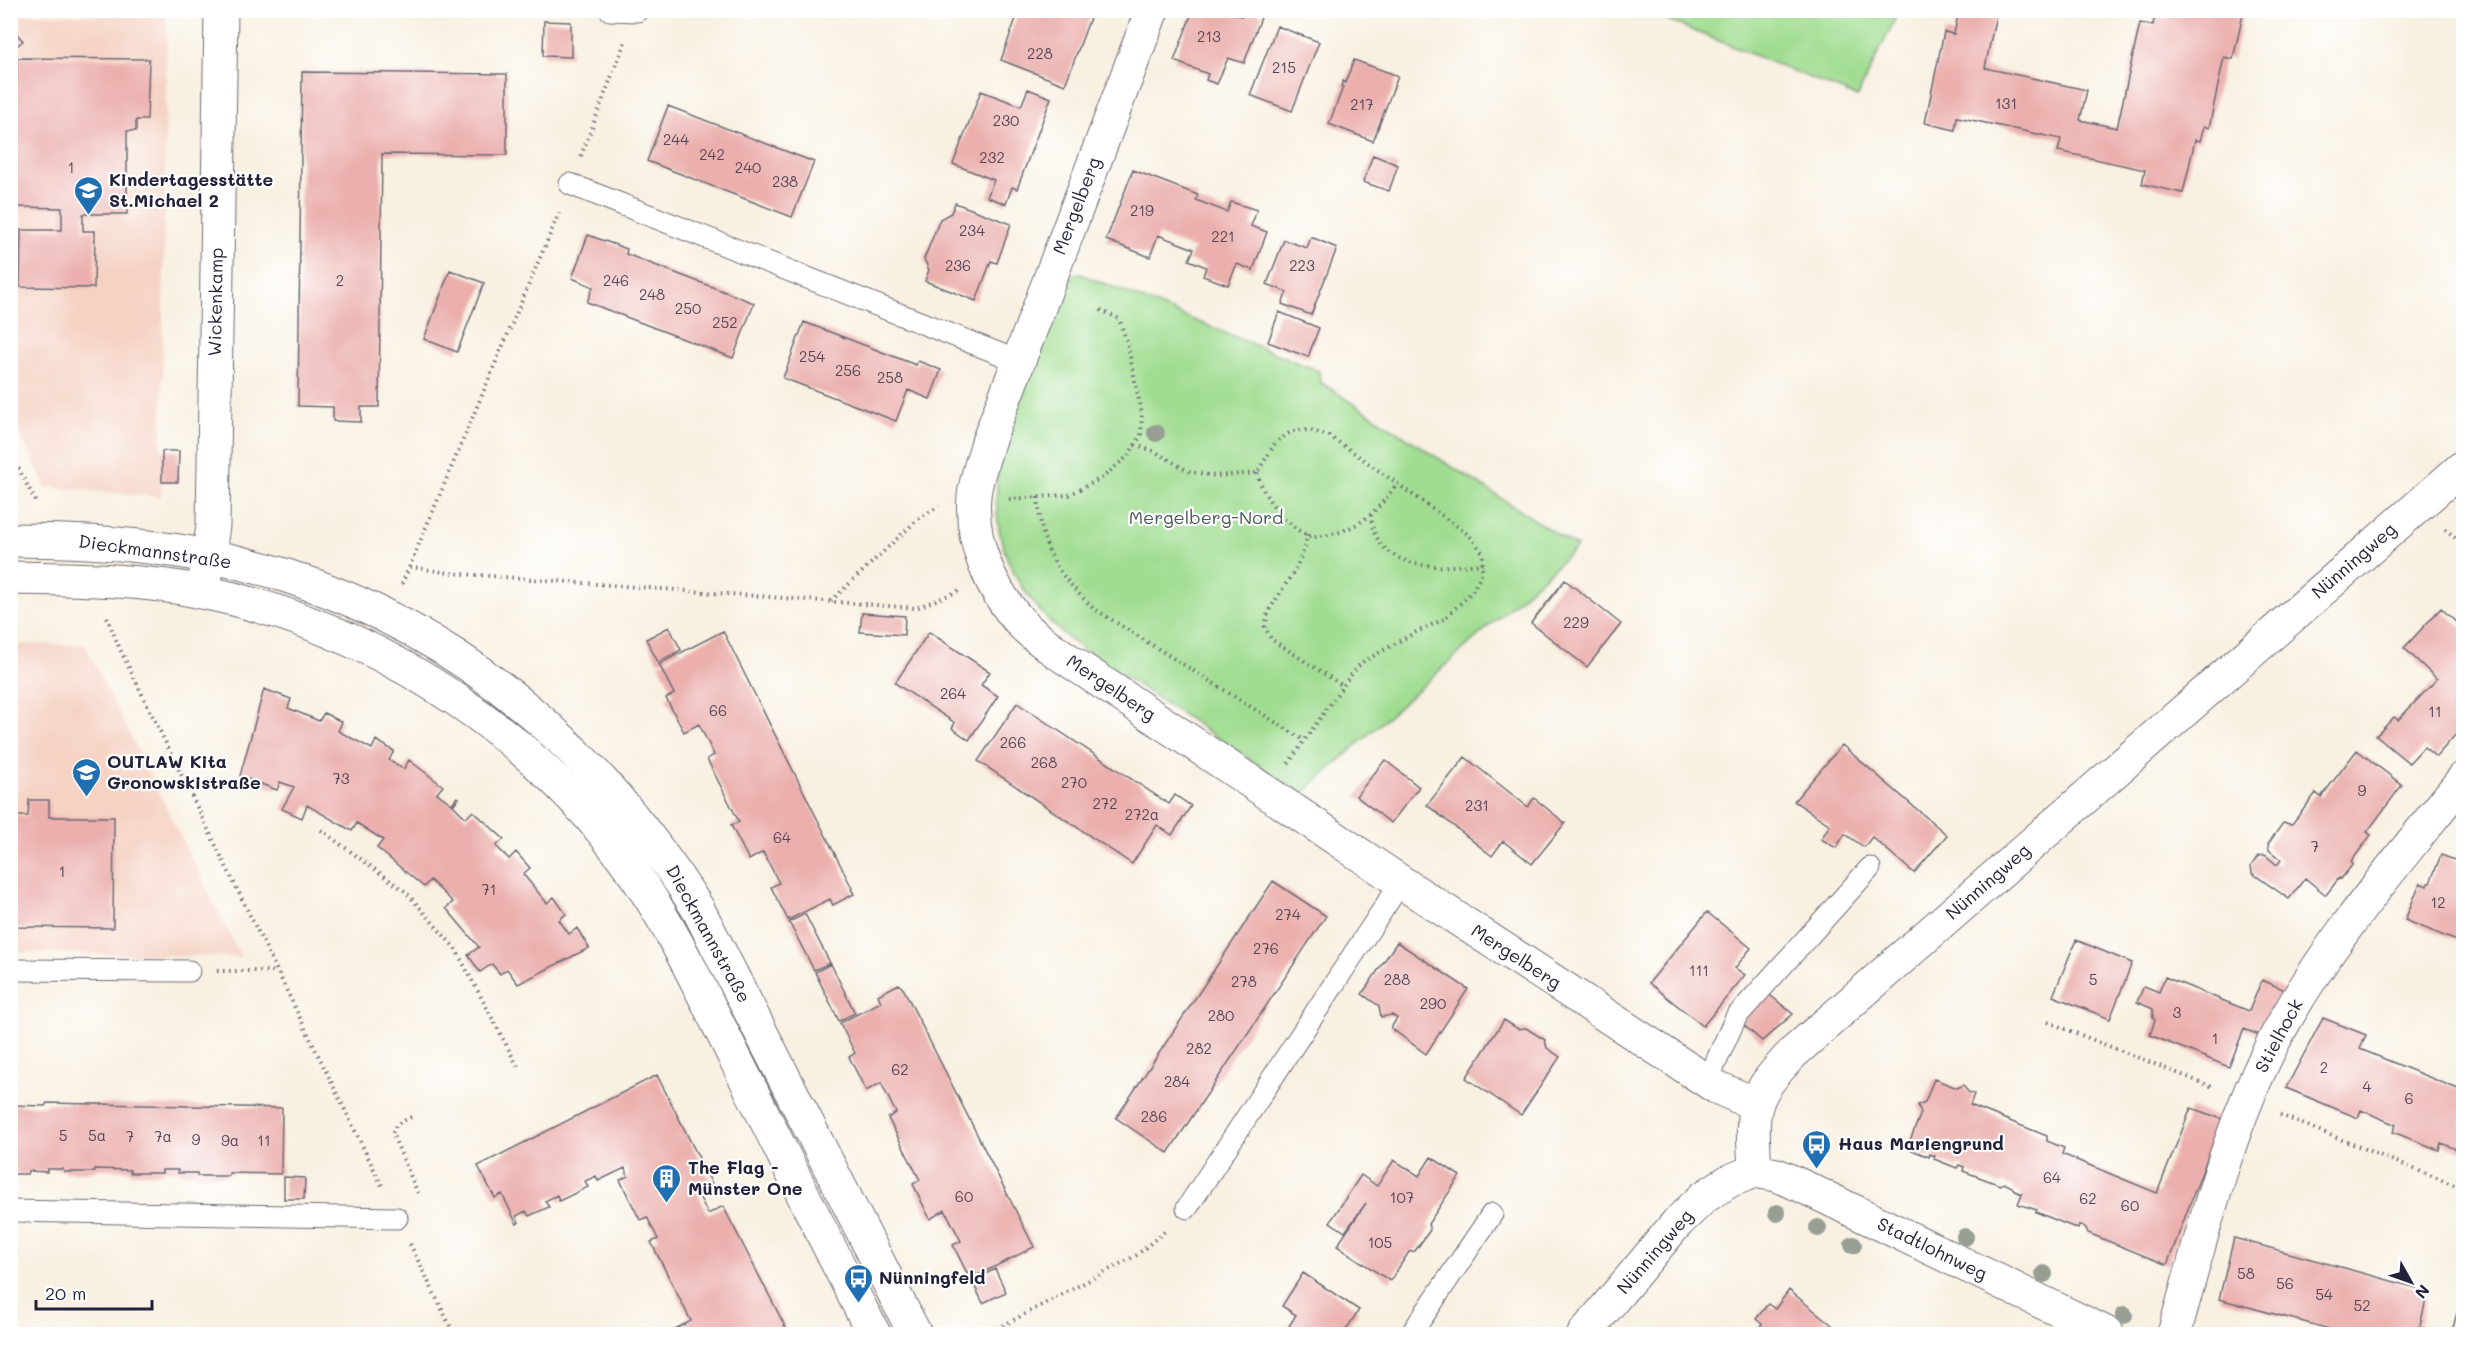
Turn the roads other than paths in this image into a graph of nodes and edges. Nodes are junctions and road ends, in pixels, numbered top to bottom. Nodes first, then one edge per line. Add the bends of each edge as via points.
1 (220, 10) edge
2 (610, 10) edge
3 (1152, 10) edge
4 (637, 11) edge
5 (570, 184) road end
6 (1018, 361) junction
7 (2463, 466) edge
8 (10, 540) edge
9 (210, 556) junction
10 (10, 578) edge
11 (203, 592) junction
12 (2463, 778) edge
13 (1870, 868) dead end
14 (1401, 882) junction
15 (10, 970) edge
16 (189, 971) road end
17 (1707, 1082) junction
18 (1755, 1104) junction
19 (1755, 1172) junction
20 (1187, 1208) road end
21 (10, 1211) edge
22 (1492, 1214) dead end
23 (397, 1218) road end
24 (874, 1335) edge
25 (915, 1335) edge
26 (1411, 1335) edge
27 (1584, 1335) edge
28 (2108, 1335) edge
29 (2174, 1335) edge

1 - 9 street, Wickenkamp
2 - 4 lane
3 - 6 street, Mergelberg
5 - 6 lane
6 - 14 street, Mergelberg via 988,442 974,503 979,547 990,578 1005,603 1023,626 1058,653
7 - 18 street, Nünningweg via 1793,1053 1774,1073
8 - 9 street, Dieckmannstraße via 100,542
9 - 11 street, Wickenkamp
9 - 25 street, Dieckmannstraße via 283,574 330,592 436,644 541,719 608,786 662,854 698,909
10 - 11 street, Dieckmannstraße via 84,579
11 - 24 street, Dieckmannstraße via 315,626 418,676 520,749 612,843 672,936
12 - 29 street, Stielhock via 2359,911 2277,1035 2219,1172
13 - 17 lane via 1736,1017
14 - 17 street, Mergelberg
14 - 20 lane
15 - 16 lane
17 - 18 street, Mergelberg
18 - 19 street, Nünningweg
19 - 27 street, Nünningweg via 1729,1181 1704,1197 1677,1223
19 - 28 street, Stadtlohnweg via 1777,1175 1802,1186
21 - 23 lane
22 - 26 lane

